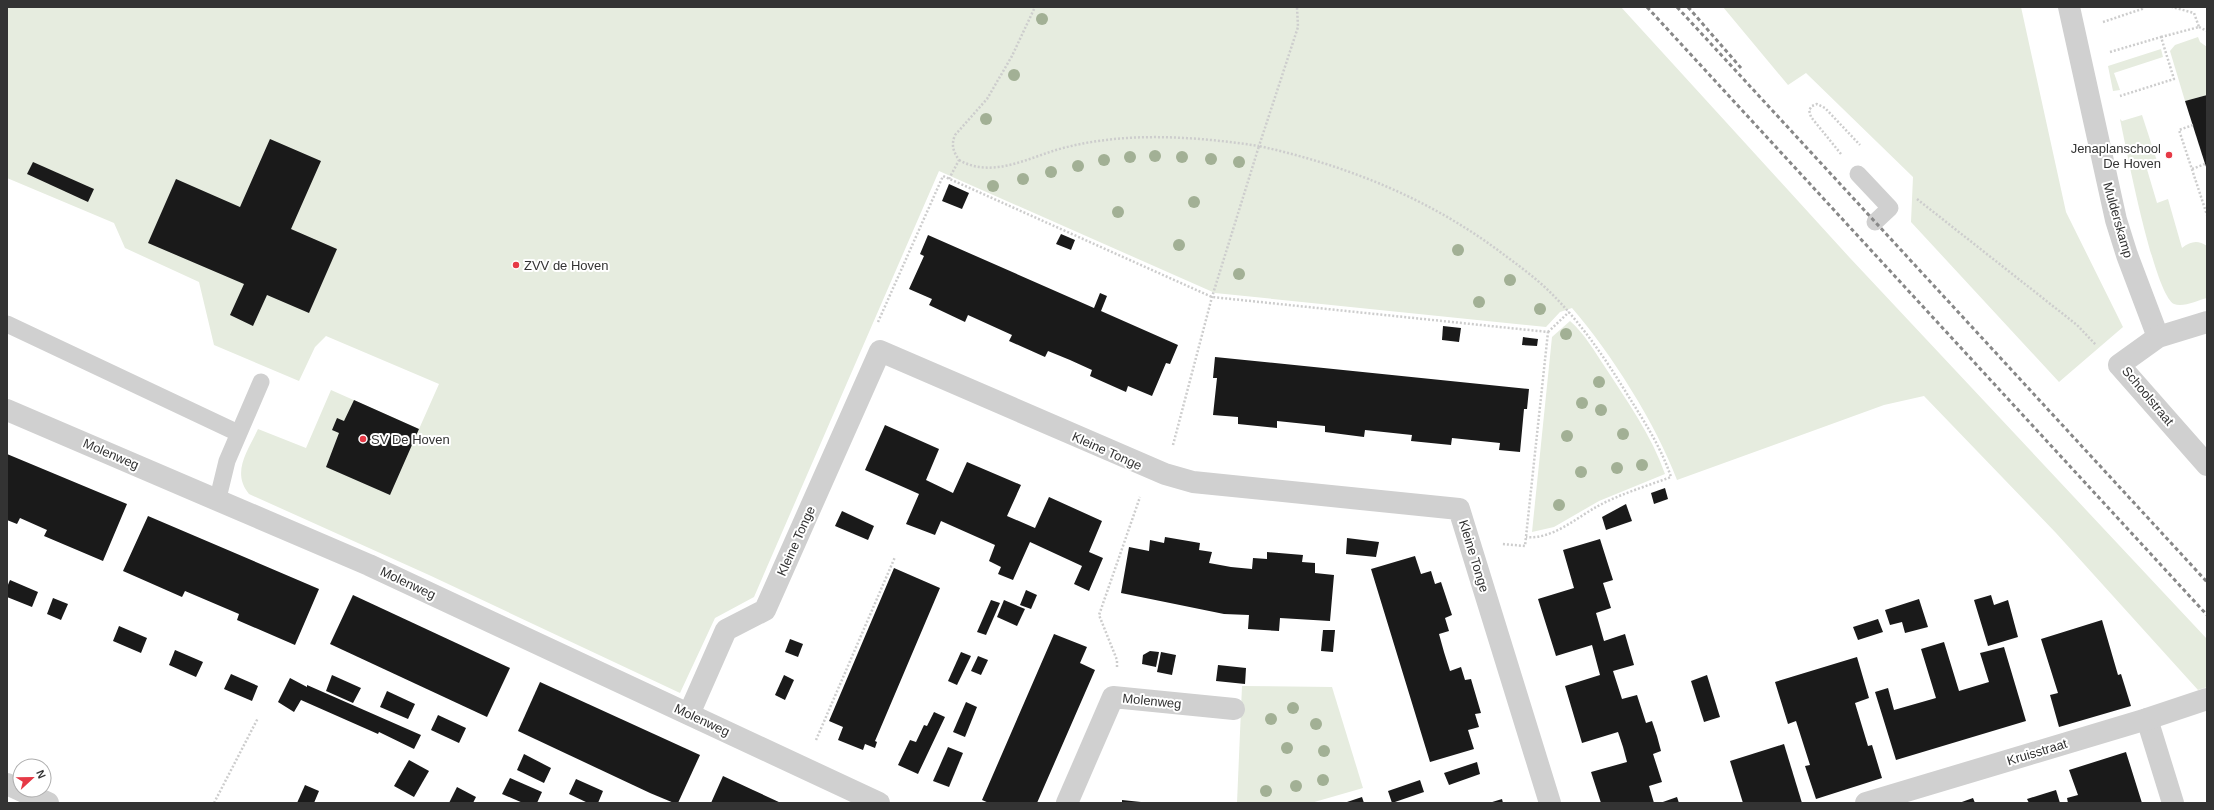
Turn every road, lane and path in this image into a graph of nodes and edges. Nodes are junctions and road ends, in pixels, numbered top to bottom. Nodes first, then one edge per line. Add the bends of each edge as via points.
1 (1035, 7) edge
2 (1297, 7) edge
3 (2069, 7) edge
4 (2143, 7) edge
5 (2172, 7) edge
6 (2199, 27) junction
7 (2074, 30) junction
8 (2207, 31) edge
9 (2161, 37) junction
10 (2080, 60) junction
11 (2116, 98) dead end
12 (2193, 125) dead end
13 (1259, 146) junction
14 (1862, 147) dead end
15 (959, 160) junction
16 (2205, 164) dead end
17 (2192, 169) junction
18 (1858, 174) joint
19 (949, 179) junction
20 (1914, 197) dead end
21 (2205, 204) edge
22 (2207, 215) edge
23 (1875, 222) dead end
24 (1212, 297) junction
25 (1569, 312) junction
26 (2207, 322) edge
27 (7, 324) edge
28 (2077, 325) dead end
29 (1548, 332) junction
30 (2158, 337) junction
31 (880, 351) junction
32 (261, 382) dead end
33 (7, 410) edge
34 (238, 433) junction
35 (2207, 465) edge
36 (1157, 472) junction
37 (218, 498) junction
38 (1526, 537) junction
39 (1469, 540) junction
40 (895, 557) dead end
41 (1113, 697) junction
42 (2207, 699) edge
43 (1234, 709) dead end
44 (689, 714) junction
45 (258, 718) dead end
46 (2147, 719) junction
47 (804, 768) junction
48 (7, 784) edge
49 (48, 803) edge
50 (214, 803) edge
51 (879, 803) edge
52 (1067, 803) edge
53 (1550, 803) edge
54 (1866, 803) edge
55 (2173, 803) edge

1 - 15 path via 987,99 952,141
2 - 13 path via 1298,27
3 - 7 street, Mulderskamp
4 - 7 path via 2142,10
5 - 6 path via 2194,13
6 - 8 path
6 - 9 path
7 - 10 street, Mulderskamp
9 - 10 path
9 - 11 path via 2174,79
10 - 30 street, Mulderskamp via 2116,220
12 - 17 path via 2179,130
13 - 15 path via 1206,139 1143,137 1088,143 996,168 978,168
13 - 24 path
13 - 25 path via 1326,162 1426,204 1479,236 1533,276
14 - 18 path via 1825,108 1817,104 1812,106 1809,110 1810,117
15 - 19 path
16 - 17 path
17 - 21 path
18 - 23 lane via 1890,208
19 - 24 path
19 - 31 path via 943,176 876,327
20 - 28 path
21 - 22 path
24 - 29 path
24 - 36 path
25 - 29 path
25 - 38 path via 1596,346 1618,380 1664,458 1671,477 1598,506 1561,528
26 - 30 street, Schoolstraat
27 - 34 lane
29 - 38 path
30 - 35 street, Schoolstraat via 2119,365
31 - 36 street, Kleine Tonge
31 - 44 street, Kleine Tonge via 765,610 726,630
32 - 34 lane
33 - 37 street, Molenweg
34 - 37 lane via 227,461
36 - 39 street, Kleine Tonge via 1193,482 1459,509
36 - 41 path via 1099,615 1117,660
37 - 44 street, Molenweg via 369,564
38 - 39 path via 1525,546
39 - 53 street, Kleine Tonge
40 - 47 path
41 - 43 street, Molenweg
41 - 52 street, Molenweg
42 - 46 street, Kruisstraat
44 - 47 street, Molenweg
45 - 50 path
46 - 54 street, Kruisstraat
46 - 55 street
47 - 51 street, Molenweg
48 - 49 street

